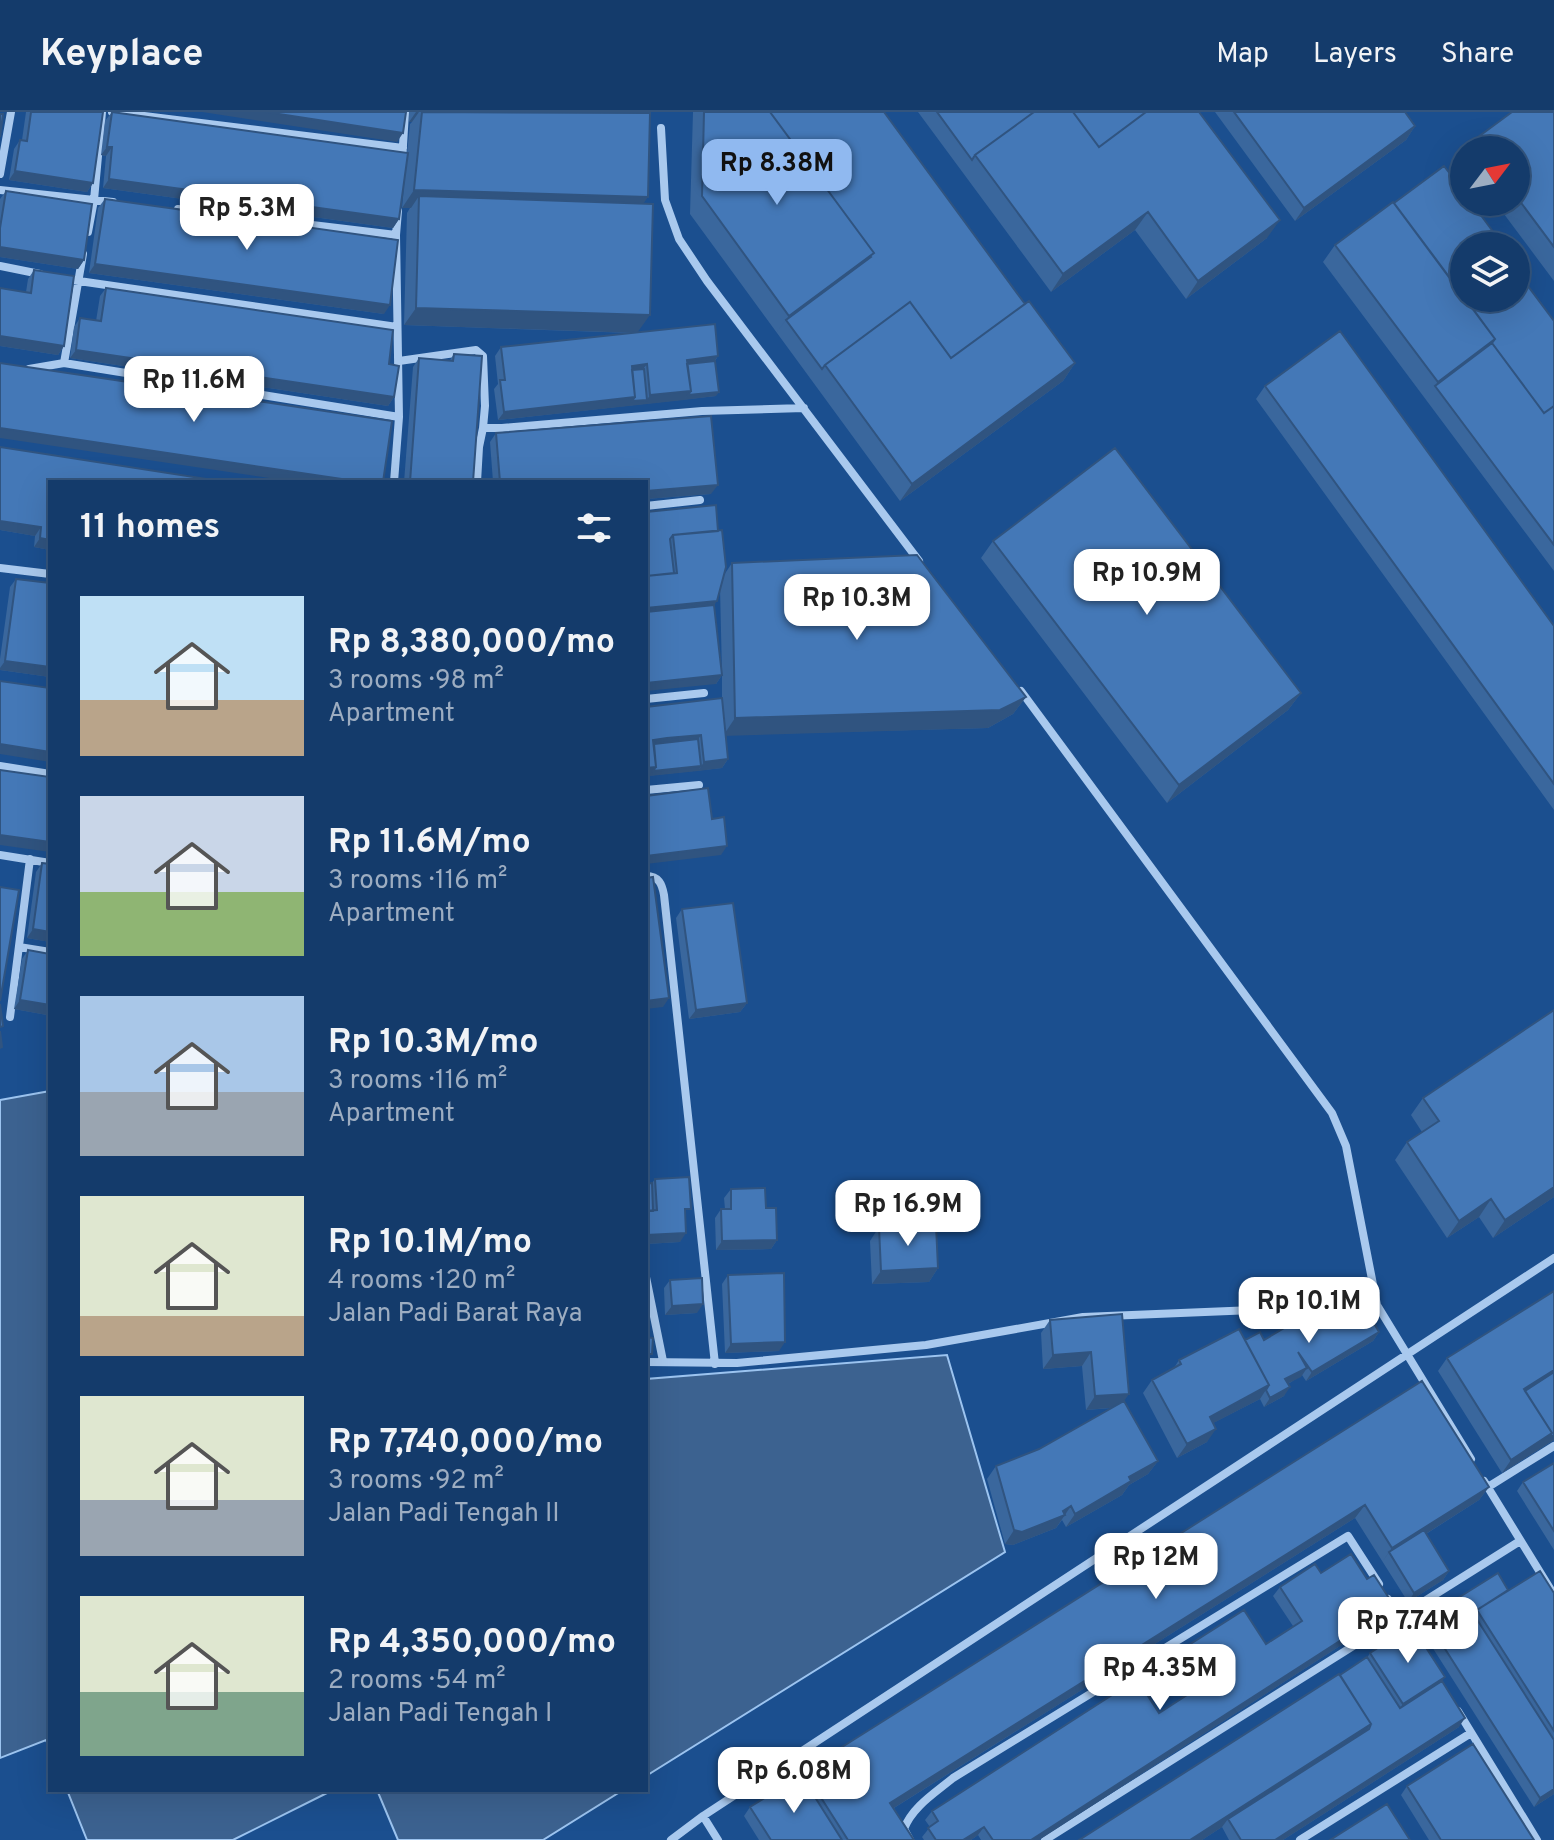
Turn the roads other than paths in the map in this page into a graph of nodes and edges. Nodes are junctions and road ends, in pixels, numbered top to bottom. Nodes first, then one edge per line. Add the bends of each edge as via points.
1 (11, 112) edge
2 (102, 112) edge
3 (112, 112) edge
4 (405, 112) edge
5 (661, 128) dead end
6 (403, 148) junction
7 (0, 174) edge
8 (401, 177) edge
9 (0, 190) edge
10 (94, 200) junction
11 (126, 203) edge
12 (398, 206) edge
13 (174, 209) edge
14 (396, 235) junction
15 (0, 266) edge
16 (47, 275) edge
17 (62, 278) edge
18 (78, 281) junction
19 (397, 327) junction
20 (399, 361) junction
21 (64, 363) junction
22 (22, 368) edge
23 (804, 408) junction
24 (399, 417) junction
25 (483, 428) junction
26 (394, 480) edge
27 (477, 480) edge
28 (700, 500) edge
29 (648, 506) edge
30 (925, 567) edge
31 (0, 568) edge
32 (48, 574) edge
33 (1011, 679) edge
34 (704, 693) dead end
35 (648, 699) edge
36 (0, 766) edge
37 (48, 774) edge
38 (699, 785) dead end
39 (648, 790) edge
40 (0, 855) edge
41 (30, 859) junction
42 (48, 863) edge
43 (648, 876) edge
44 (19, 947) junction
45 (48, 952) edge
46 (10, 1017) dead end
47 (1554, 1258) edge
48 (648, 1287) edge
49 (1377, 1305) junction
50 (1407, 1354) junction
51 (663, 1361) junction
52 (648, 1362) edge
53 (715, 1364) junction
54 (1554, 1446) edge
55 (1488, 1487) junction
56 (1520, 1541) junction
57 (1554, 1595) edge
58 (1399, 1617) junction
59 (1415, 1643) edge
60 (1455, 1707) edge
61 (1471, 1733) junction
62 (1379, 1791) junction
63 (1386, 1803) edge
64 (703, 1816) junction
65 (671, 1840) edge
66 (718, 1840) edge
67 (910, 1840) edge
68 (1045, 1840) edge
69 (1300, 1840) edge
70 (1537, 1840) edge

1 - 7 street
2 - 10 street
3 - 6 street
4 - 6 street
5 - 23 street via 665,200 679,239
6 - 8 street
9 - 10 street
10 - 11 street
10 - 18 street
12 - 14 street
13 - 14 street
14 - 19 street
15 - 16 street
17 - 18 street
18 - 19 street
18 - 21 street
19 - 20 street
20 - 24 street
20 - 25 street via 476,350 483,356
21 - 22 street
21 - 24 street
23 - 25 street
23 - 30 street
24 - 26 street
25 - 27 street
28 - 29 street
31 - 32 street
33 - 49 street via 1332,1113 1346,1146
34 - 35 street
36 - 37 street
38 - 39 street
40 - 41 street
41 - 42 street
41 - 44 street
43 - 53 street via 662,886
44 - 45 street
44 - 46 street
47 - 50 street
48 - 51 street
49 - 50 street
49 - 53 street via 1083,1317 926,1345
50 - 55 street
50 - 64 street
51 - 52 street
51 - 53 street
54 - 55 street
55 - 56 street
56 - 57 street
56 - 58 street
58 - 59 street
58 - 67 street via 1348,1536 953,1778 907,1819 904,1829
58 - 68 street
60 - 61 street
61 - 62 street
61 - 70 street
62 - 63 street
62 - 69 street
64 - 65 street
64 - 66 street

